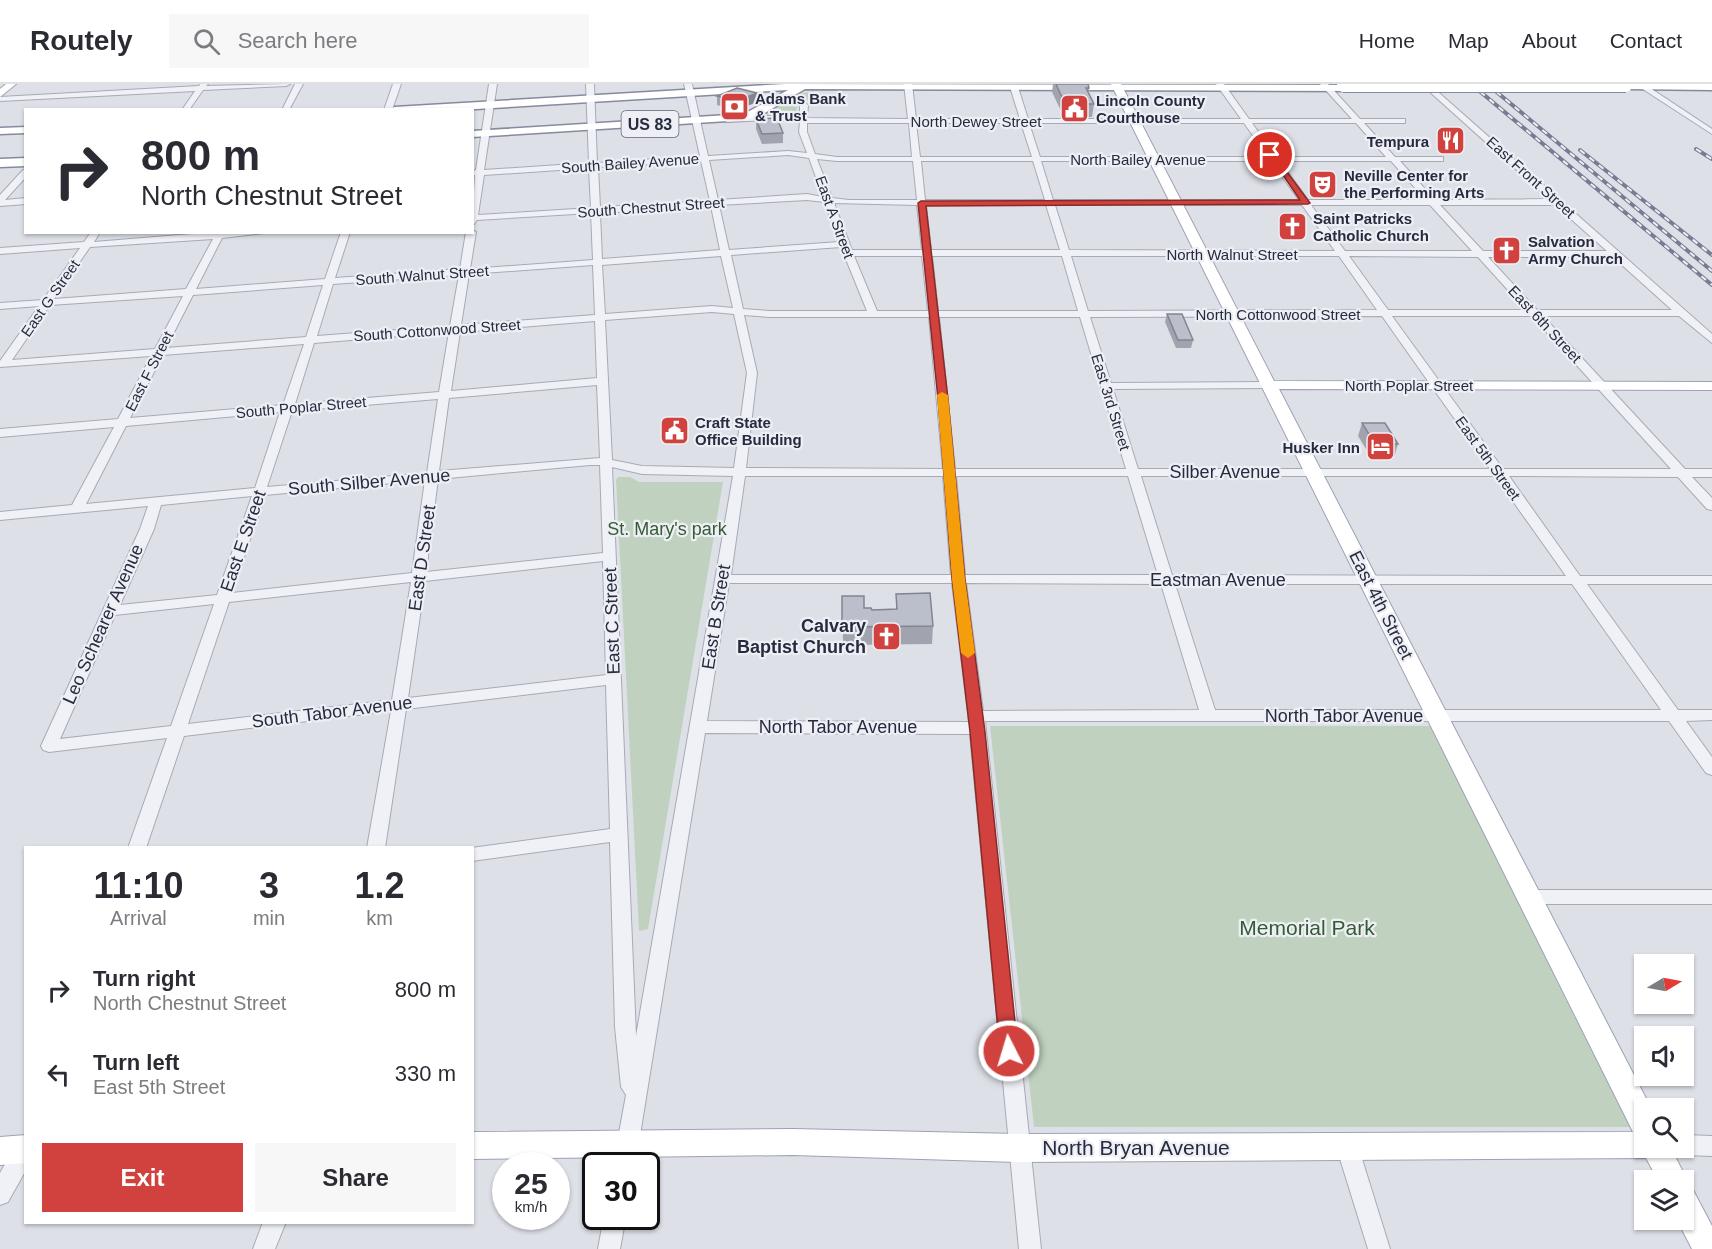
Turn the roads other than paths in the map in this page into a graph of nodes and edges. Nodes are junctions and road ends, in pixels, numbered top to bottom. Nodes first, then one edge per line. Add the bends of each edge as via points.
1 (11, 84) edge
2 (286, 84) edge
3 (299, 84) edge
4 (396, 84) edge
5 (494, 84) edge
6 (805, 85) edge
7 (202, 86) edge
8 (780, 86) edge
9 (908, 86) edge
10 (1117, 86) edge
11 (1221, 86) edge
12 (1327, 86) edge
13 (1427, 86) edge
14 (1637, 86) edge
15 (856, 87) junction
16 (1014, 87) junction
17 (1712, 87) edge
18 (689, 88) edge
19 (590, 91) edge
20 (0, 94) edge
21 (0, 99) edge
22 (800, 102) dead end
23 (490, 104) junction
24 (186, 108) edge
25 (286, 108) edge
26 (388, 108) edge
27 (426, 108) edge
28 (715, 120) junction
29 (803, 120) junction
30 (1695, 120) junction
31 (1712, 120) edge
32 (697, 121) junction
33 (913, 121) junction
34 (1024, 121) junction
35 (1135, 121) junction
36 (1246, 121) junction
37 (1358, 121) junction
38 (1402, 121) dead end
39 (592, 128) junction
40 (24, 130) edge
41 (0, 131) edge
42 (1712, 132) edge
43 (474, 134) edge
44 (486, 134) junction
45 (811, 154) junction
46 (704, 158) junction
47 (915, 159) junction
48 (1035, 159) junction
49 (1154, 159) junction
50 (1274, 159) junction
51 (1392, 159) junction
52 (1440, 159) dead end
53 (24, 162) edge
54 (0, 163) edge
55 (594, 165) junction
56 (476, 173) edge
57 (24, 174) edge
58 (829, 200) junction
59 (0, 201) edge
60 (24, 201) edge
61 (1431, 202) junction
62 (1559, 202) junction
63 (713, 203) junction
64 (921, 203) junction
65 (1050, 203) junction
66 (1177, 203) junction
67 (1306, 203) junction
68 (474, 204) edge
69 (595, 210) junction
70 (474, 220) edge
71 (95, 234) edge
72 (220, 234) edge
73 (345, 234) edge
74 (471, 234) edge
75 (87, 245) junction
76 (846, 249) junction
77 (0, 251) edge
78 (725, 253) junction
79 (927, 254) junction
80 (1065, 254) junction
81 (1203, 254) junction
82 (1342, 254) junction
83 (1479, 254) junction
84 (1617, 254) junction
85 (597, 263) junction
86 (465, 272) junction
87 (329, 282) junction
88 (189, 293) junction
89 (46, 303) junction
90 (0, 306) edge
91 (738, 311) junction
92 (1682, 313) junction
93 (873, 314) junction
94 (933, 314) junction
95 (1084, 314) junction
96 (1234, 314) junction
97 (1384, 314) junction
98 (1536, 314) junction
99 (599, 317) junction
100 (455, 328) junction
101 (310, 340) junction
102 (1712, 340) edge
103 (159, 351) junction
104 (2, 363) edge
105 (602, 381) junction
106 (1270, 385) junction
107 (1436, 385) junction
108 (1106, 386) junction
109 (1602, 386) junction
110 (1712, 386) edge
111 (444, 395) junction
112 (288, 408) junction
113 (122, 422) junction
114 (0, 433) edge
115 (605, 462) junction
116 (739, 472) junction
117 (1132, 472) junction
118 (1314, 472) junction
119 (1498, 472) junction
120 (949, 473) junction
121 (1681, 473) junction
122 (1712, 473) edge
123 (433, 476) junction
124 (260, 492) junction
125 (156, 502) junction
126 (1712, 506) edge
127 (77, 509) junction
128 (0, 516) edge
129 (610, 556) junction
130 (419, 576) junction
131 (723, 579) junction
132 (958, 579) junction
133 (1165, 580) junction
134 (1368, 580) junction
135 (1577, 580) junction
136 (1712, 580) edge
137 (224, 598) junction
138 (109, 611) junction
139 (614, 679) junction
140 (398, 704) junction
141 (1209, 716) junction
142 (1674, 716) junction
143 (1712, 716) edge
144 (1438, 717) junction
145 (976, 722) junction
146 (698, 727) junction
147 (178, 730) junction
148 (49, 746) joint
149 (1712, 769) edge
150 (619, 834) junction
151 (138, 846) edge
152 (375, 846) edge
153 (474, 854) edge
154 (1530, 897) junction
155 (1712, 897) edge
156 (1634, 1104) edge
157 (632, 1107) junction
158 (1634, 1145) edge
159 (1694, 1145) edge
160 (474, 1146) edge
161 (1347, 1146) junction
162 (1712, 1146) edge
163 (1018, 1148) junction
164 (24, 1149) edge
165 (0, 1151) edge
166 (24, 1151) edge
167 (582, 1152) edge
168 (626, 1152) edge
169 (660, 1152) edge
170 (0, 1194) edge
171 (1694, 1222) edge
172 (273, 1224) edge
173 (612, 1230) edge
174 (264, 1249) edge
175 (609, 1249) edge
176 (1030, 1249) edge
177 (1379, 1249) edge
178 (1708, 1249) edge

1 - 20 main road
2 - 7 street
3 - 25 street
4 - 26 street
5 - 23 street
6 - 8 highway
6 - 15 highway
7 - 21 street
7 - 24 street
8 - 18 highway
9 - 15 highway, US 83
9 - 16 highway, US 83
9 - 33 street
10 - 11 highway, US 83
10 - 16 highway, US 83
10 - 35 main road, East 4th Street
11 - 12 highway, US 83
11 - 36 street, East 5th Street
12 - 14 highway, US 83, bridge
12 - 37 street, East 6th Street
13 - 62 street, East Front Street
14 - 17 highway, US 83
14 - 30 street
15 - 28 highway, US 83 via 787,93 764,111
16 - 34 street, East 3rd Street
18 - 19 highway
18 - 32 street, East B Street
19 - 23 highway
19 - 39 street, East C Street
22 - 29 street, East A Street via 804,105
23 - 27 highway
23 - 44 street
28 - 29 street, North Dewey Street
28 - 32 highway, US 83
29 - 33 street, North Dewey Street
29 - 45 street, East A Street via 802,132
30 - 31 street
30 - 42 street
32 - 39 highway, US 83
32 - 46 street, East B Street
33 - 34 street, North Dewey Street
33 - 47 street
34 - 35 street, North Dewey Street
34 - 48 street, East 3rd Street
35 - 36 street, North Dewey Street
35 - 49 main road, East 4th Street
36 - 37 street, North Dewey Street
36 - 50 street, East 5th Street
37 - 38 street, North Dewey Street
37 - 51 street, East 6th Street
39 - 44 highway, US 83
39 - 55 street, East C Street
40 - 41 highway
43 - 44 highway, US 83
44 - 56 street
45 - 46 street, South Bailey Avenue
45 - 47 street, North Bailey Avenue via 837,159
45 - 58 street, East A Street
46 - 55 street, South Bailey Avenue
46 - 63 street, East B Street
47 - 48 street, North Bailey Avenue
47 - 64 street
48 - 49 street, North Bailey Avenue
48 - 65 street, East 3rd Street
49 - 50 street, North Bailey Avenue
49 - 66 main road, East 4th Street
50 - 51 street, North Bailey Avenue
50 - 67 street, East 5th Street
51 - 52 street, North Bailey Avenue
51 - 61 street, East 6th Street
53 - 54 highway
55 - 56 street, South Bailey Avenue
55 - 69 street, East C Street
56 - 68 street
57 - 59 street
58 - 63 street, South Chestnut Street via 807,196
58 - 64 street, South Chestnut Street
58 - 76 street, East A Street
59 - 60 street
61 - 62 street, South Chestnut Street
61 - 67 street, South Chestnut Street
61 - 83 street, East 6th Street
62 - 84 street, East Front Street
63 - 69 street, South Chestnut Street
63 - 78 street, East B Street
64 - 65 street, South Chestnut Street
64 - 79 street
65 - 66 street, South Chestnut Street
65 - 80 street, East 3rd Street
66 - 67 street, South Chestnut Street
66 - 81 main road, East 4th Street
67 - 82 street, East 5th Street
69 - 70 street, South Chestnut Street
69 - 85 street, East C Street
71 - 75 street, East G Street
72 - 75 street
72 - 88 street, East F Street
73 - 87 street, East E Street
74 - 86 street, East D Street
75 - 77 street
75 - 89 street, East G Street
76 - 78 street, South Walnut Street
76 - 79 street, North Walnut Street
76 - 93 street, East A Street
78 - 85 street, South Walnut Street
78 - 91 street, East B Street
79 - 80 street, North Walnut Street
79 - 94 street
80 - 81 street, North Walnut Street
80 - 95 street, East 3rd Street
81 - 82 street, North Walnut Street
81 - 96 main road, East 4th Street
82 - 83 street, North Walnut Street
82 - 97 street, East 5th Street
83 - 84 street, North Walnut Street
83 - 98 street, East 6th Street
84 - 92 street, East Front Street
85 - 86 street, South Walnut Street
85 - 99 street, East C Street
86 - 87 street, South Walnut Street
86 - 100 street, East D Street
87 - 88 street, South Walnut Street
87 - 101 street, East E Street
88 - 89 street, South Walnut Street
88 - 103 street, East F Street
89 - 90 street, South Walnut Street
89 - 104 street, East G Street
91 - 93 street, South Cottonwood Street
91 - 99 street, South Cottonwood Street via 712,309
91 - 116 street, East B Street via 752,373
92 - 98 street, North Cottonwood Street
92 - 102 street, East Front Street
93 - 94 street, North Cottonwood Street
94 - 95 street, North Cottonwood Street
94 - 120 street
95 - 96 street, North Cottonwood Street
95 - 108 street, East 3rd Street
96 - 97 street, North Cottonwood Street
96 - 106 main road, East 4th Street
97 - 98 street, North Cottonwood Street
97 - 107 street, East 5th Street
98 - 109 street, East 6th Street
99 - 100 street, South Cottonwood Street
99 - 105 street, East C Street
100 - 101 street, South Cottonwood Street
100 - 111 street, East D Street
101 - 103 street, South Cottonwood Street
101 - 112 street, East E Street
103 - 104 street, South Cottonwood Street
103 - 113 street, East F Street
105 - 111 street, South Poplar Street
105 - 115 street, East C Street
106 - 107 main road, North Poplar Street
106 - 108 street, North Poplar Street
106 - 118 main road, East 4th Street
107 - 109 main road, North Poplar Street
107 - 119 street, East 5th Street
108 - 117 street, East 3rd Street
109 - 110 main road, North Poplar Street
109 - 121 street, East 6th Street
111 - 112 street, South Poplar Street
111 - 123 street, East D Street
112 - 113 street, South Poplar Street
112 - 124 street, East E Street
113 - 114 street, South Poplar Street
113 - 127 street, East F Street
115 - 116 street, South Silber Avenue via 642,470
115 - 123 street, South Silber Avenue
115 - 129 street, East C Street
116 - 120 street, Silber Avenue
116 - 131 street, East B Street
117 - 118 street, Silber Avenue
117 - 120 street, Silber Avenue
117 - 133 street, East 3rd Street
118 - 119 street, Silber Avenue
118 - 134 main road, East 4th Street
119 - 121 street, Silber Avenue
119 - 135 street, East 5th Street
120 - 132 street
121 - 122 street, Silber Avenue
121 - 126 street, East 6th Street
123 - 124 street, South Silber Avenue
123 - 130 street, East D Street
124 - 125 street, South Silber Avenue
124 - 137 street, East E Street
125 - 127 street, South Silber Avenue
125 - 138 street, Leo Schearer Avenue
127 - 128 street, South Silber Avenue
129 - 130 street
129 - 139 street, East C Street
130 - 137 street
130 - 140 street, East D Street
131 - 132 street, Eastman Avenue
131 - 146 street, East B Street
132 - 133 street, Eastman Avenue
132 - 145 street
133 - 134 street, Eastman Avenue
133 - 141 street, East 3rd Street
134 - 135 street, Eastman Avenue
134 - 144 main road, East 4th Street
135 - 136 street, Eastman Avenue
135 - 142 street, East 5th Street
137 - 138 street
137 - 147 street, East E Street
138 - 148 street, Leo Schearer Avenue
139 - 140 street, South Tabor Avenue
139 - 150 street, East C Street
140 - 147 street, South Tabor Avenue
140 - 152 street, East D Street
141 - 144 street, North Tabor Avenue
141 - 145 street, North Tabor Avenue
142 - 143 street, North Tabor Avenue
142 - 144 street, North Tabor Avenue
142 - 149 street, East 5th Street
144 - 154 main road, East 4th Street
145 - 146 street, North Tabor Avenue
145 - 163 street
146 - 157 street, East B Street
147 - 148 street, South Tabor Avenue
147 - 151 street, East E Street
150 - 153 street
150 - 157 street, East C Street via 625,1027
154 - 155 street
154 - 156 main road, East 4th Street
157 - 168 street
158 - 161 main road, North Bryan Avenue
159 - 162 street
160 - 167 main road, North Bryan Avenue
161 - 163 main road, North Bryan Avenue
161 - 177 street
163 - 169 main road, North Bryan Avenue via 793,1142
163 - 176 street
164 - 165 main road
166 - 170 street
171 - 178 main road
172 - 174 street
173 - 175 street

